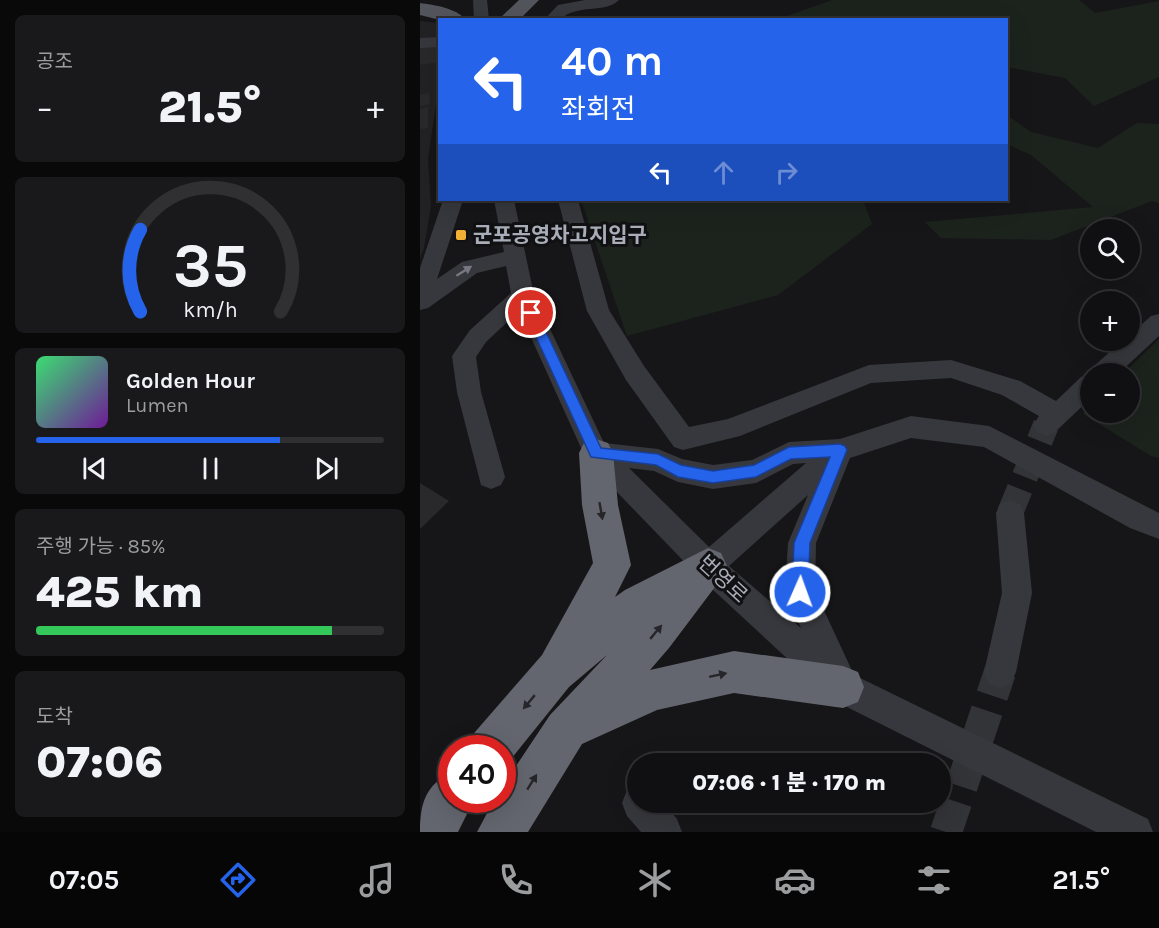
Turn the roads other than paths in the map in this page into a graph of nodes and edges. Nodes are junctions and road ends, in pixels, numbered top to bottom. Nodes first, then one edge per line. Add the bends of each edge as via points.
1 (430, 0) edge
2 (480, 0) edge
3 (530, 0) edge
4 (612, 0) edge
5 (420, 1) edge
6 (420, 9) edge
7 (452, 18) edge
8 (482, 18) edge
9 (509, 18) edge
10 (553, 18) edge
11 (438, 42) edge
12 (420, 43) edge
13 (453, 201) edge
14 (504, 201) edge
15 (568, 201) edge
16 (515, 257) junction
17 (420, 283) edge
18 (522, 295) junction
19 (420, 302) edge
20 (1159, 322) edge
21 (1114, 363) edge
22 (1080, 393) edge
23 (683, 439) junction
24 (840, 450) junction
25 (596, 453) junction
26 (658, 460) junction
27 (491, 477) dead end
28 (1010, 513) tunnel mouth
29 (1159, 525) edge
30 (708, 566) junction
31 (554, 672) junction
32 (1000, 672) tunnel mouth
33 (843, 687) junction
34 (565, 730) junction
35 (502, 735) edge
36 (443, 813) edge
37 (648, 813) edge
38 (1103, 824) edge
39 (432, 832) edge
40 (501, 832) edge
41 (664, 832) edge
42 (1135, 832) edge

1 - 5 main road
2 - 8 street
3 - 9 main road
4 - 10 street via 563,8
6 - 7 main road
11 - 12 street
13 - 17 street via 428,276
14 - 16 street, 번영로
15 - 23 street via 598,311 635,373
16 - 18 street, 번영로
19 -> 16 street via 470,267
18 - 25 street, 번영로
18 - 27 street via 478,336 464,356
20 - 21 street
22 - 23 street via 1052,420 1011,388 951,369 869,374 731,429
23 - 26 street
24 - 26 street via 789,453 756,471 713,477 678,471
24 - 29 street via 911,427 989,437 1140,519
24 - 30 street
24 - 33 street via 802,543 800,592
25 - 26 street
25 - 30 street, 번영로
25 -> 31 highway via 600,505 612,565
28 - 32 street via 1017,593
30 - 31 highway via 639,603
30 - 33 street, 번영로
34 -> 30 highway via 655,634
31 -> 35 highway
34 -> 33 highway via 654,689 734,672
33 - 38 street, 번영로
40 -> 34 highway
36 - 39 highway
37 - 41 street
38 - 42 street, 번영로

